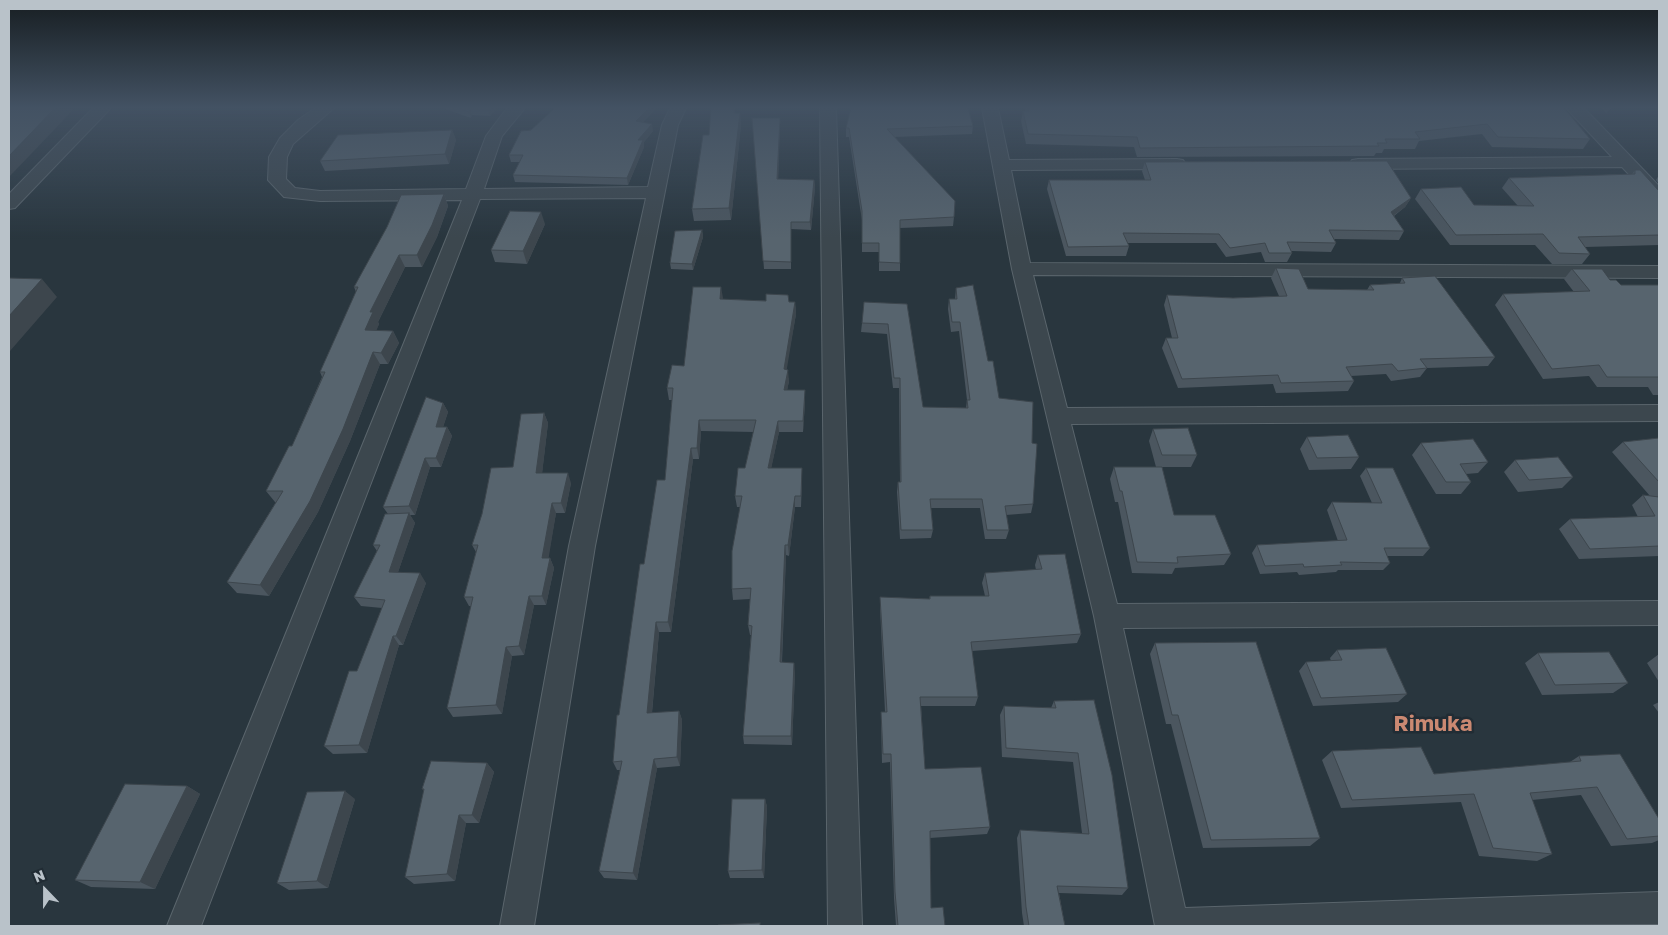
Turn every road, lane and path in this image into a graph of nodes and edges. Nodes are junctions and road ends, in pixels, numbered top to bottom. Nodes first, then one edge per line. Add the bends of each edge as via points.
1 (60, 152) edge
2 (281, 152) edge
3 (488, 152) edge
4 (664, 152) edge
5 (829, 152) edge
6 (998, 152) edge
7 (1616, 152) edge
8 (1626, 162) junction
9 (1189, 164) edge
10 (1338, 164) edge
11 (1000, 165) junction
12 (655, 192) junction
13 (473, 194) junction
14 (1659, 196) edge
15 (9, 204) edge
16 (1022, 269) junction
17 (1659, 272) edge
18 (1659, 413) edge
19 (1058, 416) junction
20 (1659, 613) edge
21 (1107, 616) junction
22 (1659, 908) edge
23 (1172, 925) edge
24 (184, 926) edge
25 (517, 926) edge
26 (845, 926) edge

1 - 15 street
2 - 13 street via 277,180 290,193 320,196
3 - 13 street
4 - 12 street
5 - 26 street
6 - 11 street
7 - 8 street
8 - 10 street
8 - 14 street
9 - 11 street
11 - 16 street
12 - 13 street
12 - 25 street via 582,546
13 - 24 street
16 - 17 street
16 - 19 street
18 - 19 street
19 - 21 street
20 - 21 street
21 - 23 street
22 - 23 street

